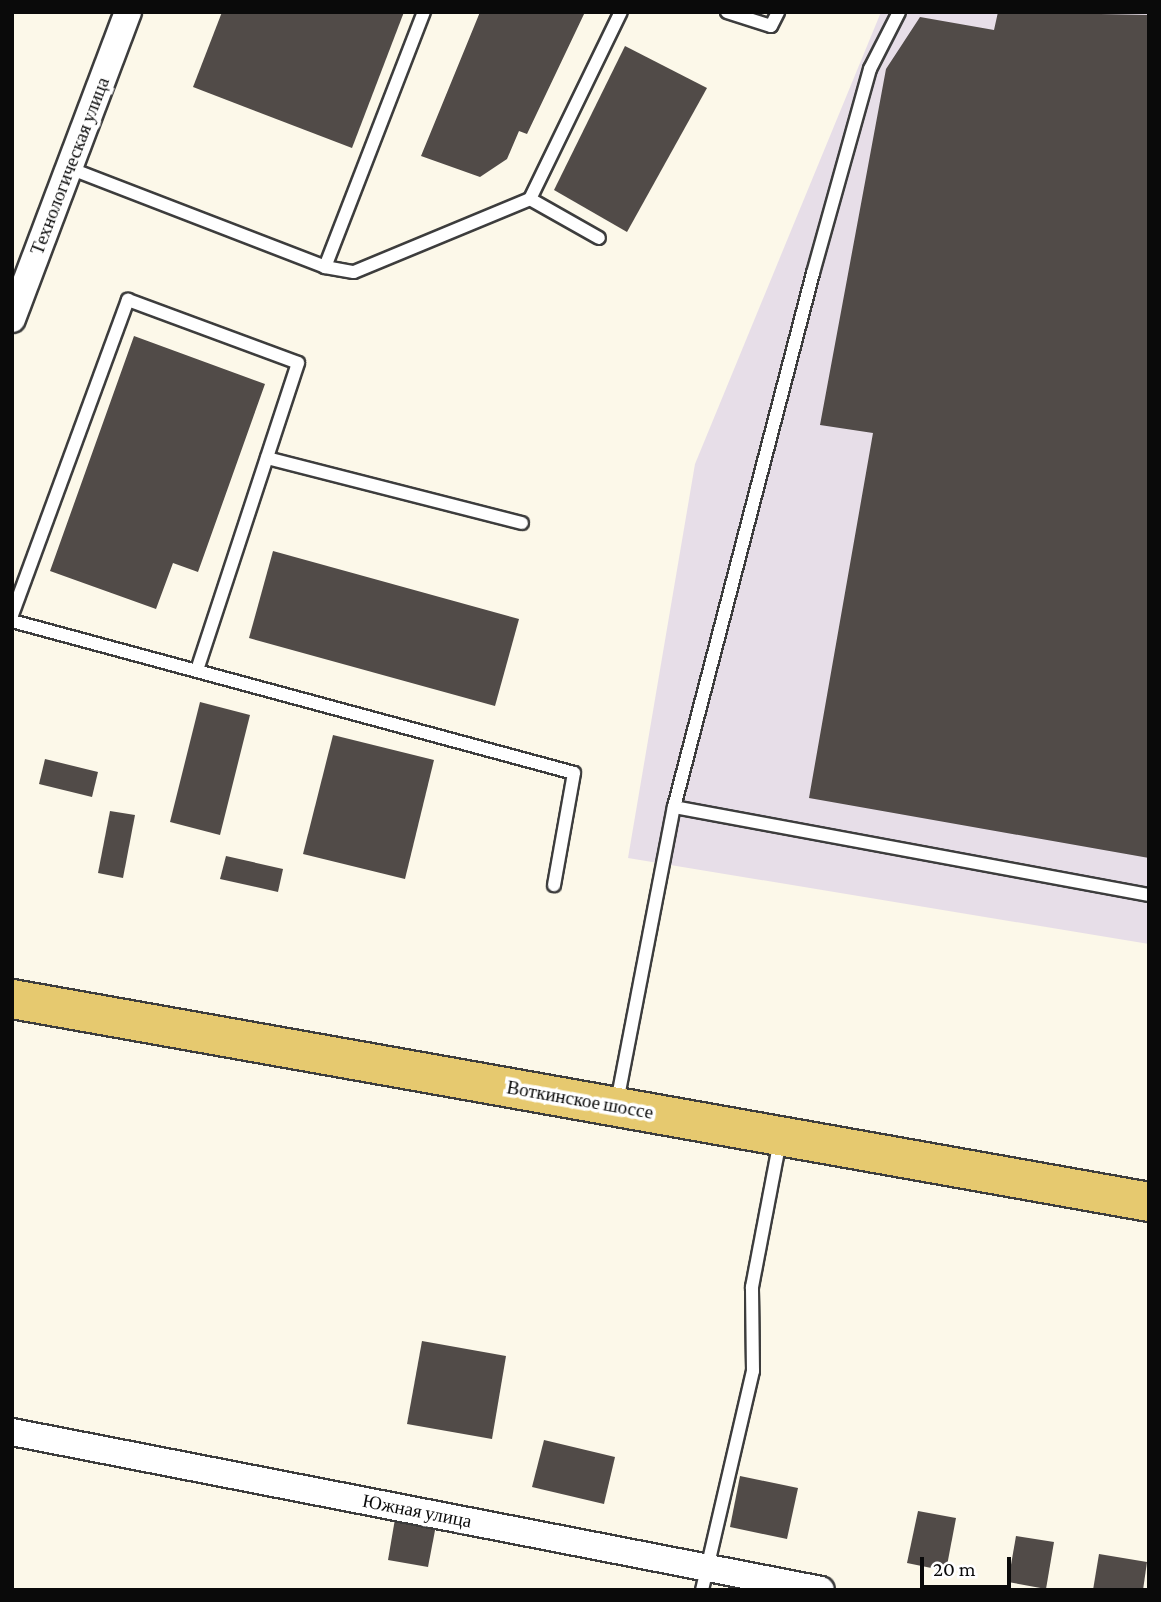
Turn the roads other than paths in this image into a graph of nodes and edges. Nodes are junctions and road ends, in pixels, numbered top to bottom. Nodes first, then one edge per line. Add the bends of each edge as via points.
1 (128, 12) edge
2 (425, 12) edge
3 (621, 12) edge
4 (727, 12) edge
5 (778, 12) edge
6 (898, 12) edge
7 (69, 168) junction
8 (530, 199) junction
9 (598, 238) dead end
10 (325, 267) junction
11 (12, 319) edge
12 (267, 458) junction
13 (522, 523) dead end
14 (12, 615) edge
15 (12, 621) edge
16 (197, 671) junction
17 (674, 807) junction
18 (554, 885) dead end
19 (1149, 895) edge
20 (12, 999) edge
21 (616, 1107) junction
22 (781, 1136) junction
23 (1149, 1202) edge
24 (12, 1432) edge
25 (704, 1578) edge
26 (821, 1590) edge

1 - 7 street, Технологическая улица
2 - 10 lane
3 - 8 lane
4 - 5 lane via 771,26
6 - 17 lane via 870,69
7 - 10 lane
7 - 11 street, Технологическая улица
8 - 9 lane
8 - 10 lane via 354,272
12 - 13 lane
12 - 14 lane via 298,363 128,300
12 - 16 lane
15 - 16 lane
16 - 18 lane via 574,773
17 - 19 lane
17 - 21 lane
20 - 21 main road, Воткинское шоссе
21 - 22 main road, Воткинское шоссе
22 - 23 main road, Воткинское шоссе
22 - 25 lane via 752,1287 753,1371
24 - 25 street, Южная улица
25 - 26 street, Южная улица

